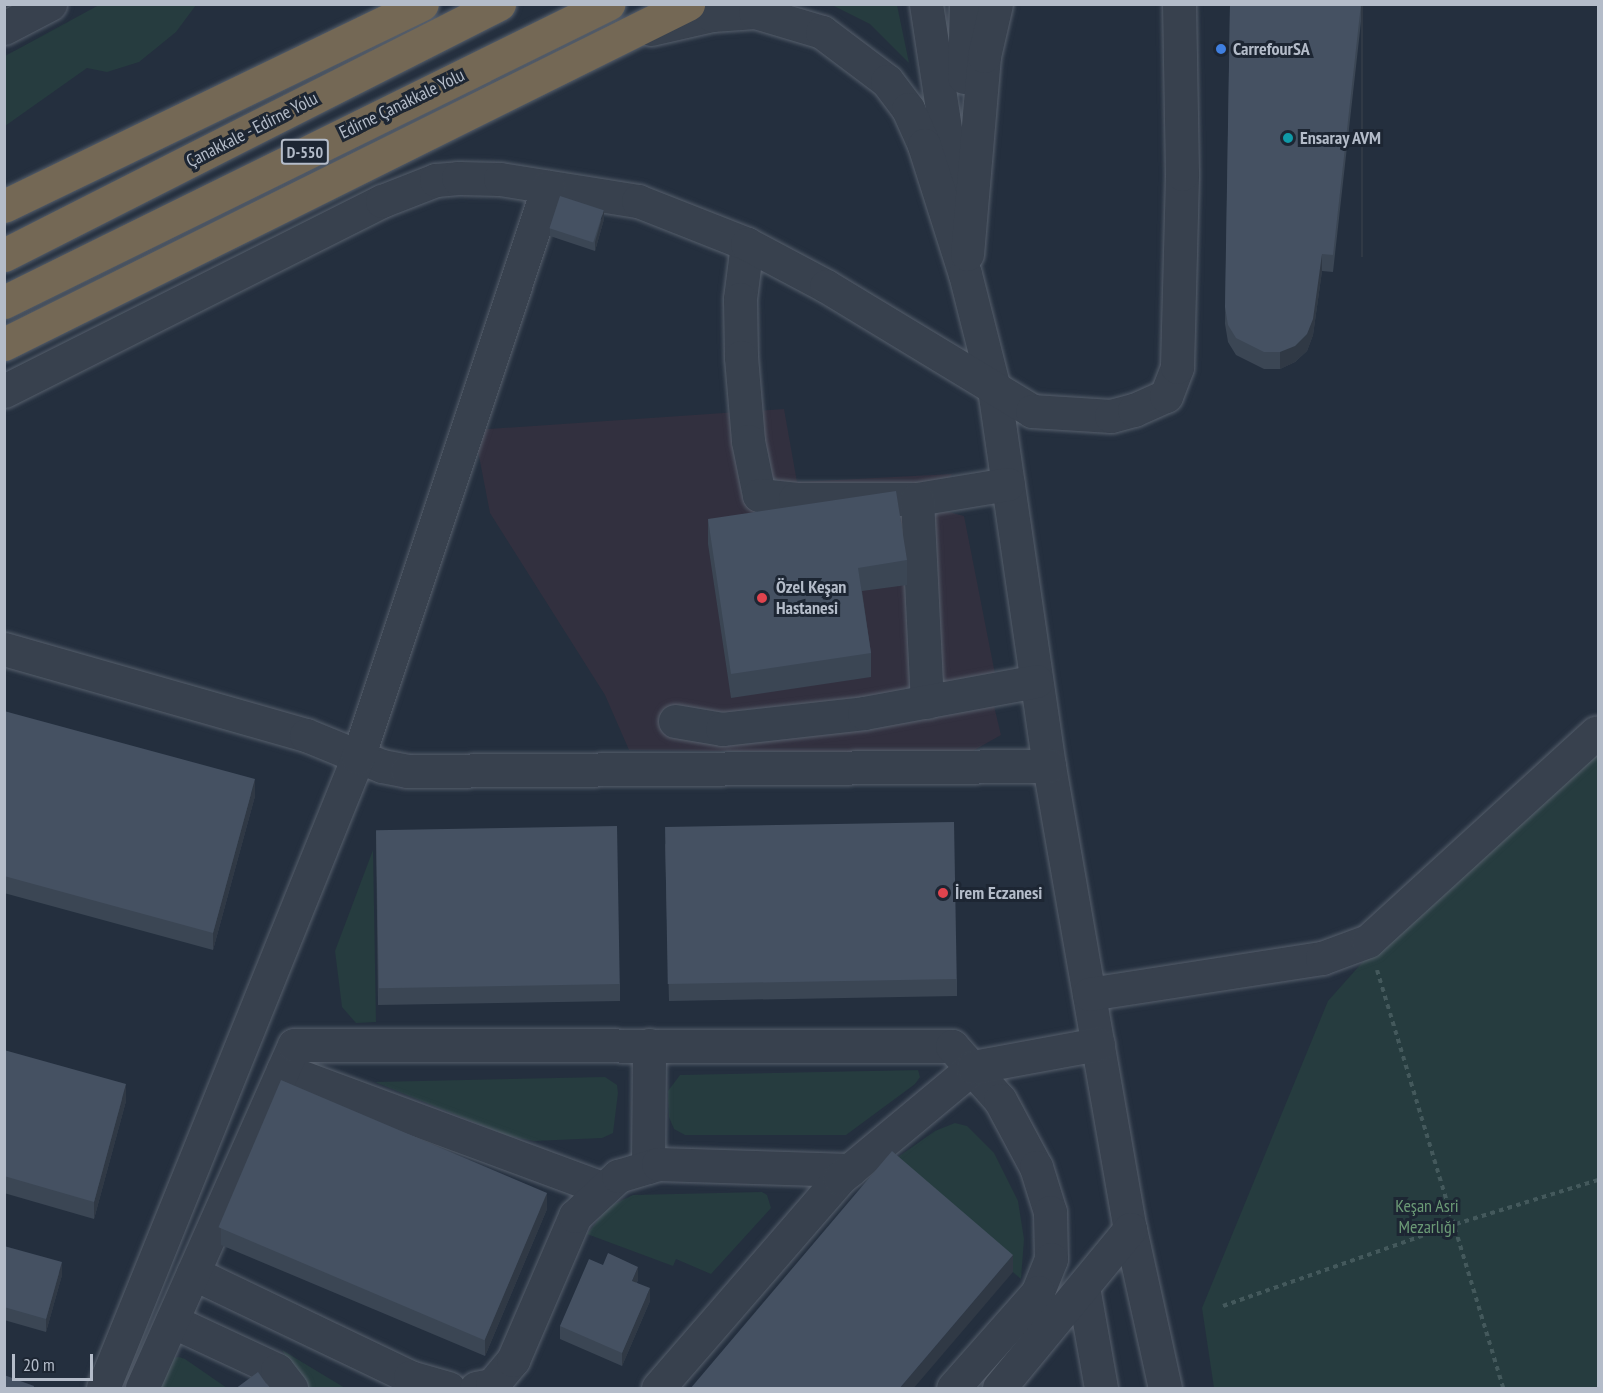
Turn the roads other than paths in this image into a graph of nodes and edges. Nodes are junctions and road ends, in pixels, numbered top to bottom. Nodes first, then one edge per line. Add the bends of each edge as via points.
1 (422, 4) edge
2 (499, 4) edge
3 (608, 4) edge
4 (688, 4) edge
5 (926, 4) edge
6 (966, 4) edge
7 (996, 4) edge
8 (1179, 4) edge
9 (613, 40) junction
10 (549, 187) junction
11 (4, 206) edge
12 (747, 244) junction
13 (4, 255) edge
14 (965, 274) junction
15 (4, 303) edge
16 (4, 344) edge
17 (994, 389) junction
18 (4, 391) edge
19 (1008, 484) junction
20 (917, 499) junction
21 (4, 649) edge
22 (1036, 681) junction
23 (927, 702) junction
24 (675, 721) dead end
25 (1596, 733) dead end
26 (358, 757) junction
27 (1049, 766) junction
28 (1089, 993) junction
29 (1098, 1044) junction
30 (649, 1046) junction
31 (973, 1067) junction
32 (283, 1070) junction
33 (648, 1167) junction
34 (850, 1170) junction
35 (604, 1189) junction
36 (1130, 1229) junction
37 (193, 1273) junction
38 (1083, 1287) junction
39 (172, 1321) junction
40 (103, 1389) edge
41 (142, 1389) edge
42 (291, 1389) edge
43 (448, 1389) edge
44 (476, 1389) edge
45 (658, 1389) edge
46 (953, 1389) edge
47 (999, 1389) edge
48 (1101, 1389) edge
49 (1165, 1389) edge

1 - 11 highway
2 - 13 highway, Çanakkale - Edirne Yolu / D-550
3 - 15 highway, Edirne Çanakkale Yolu / D-550
4 - 9 highway
5 - 14 street
6 - 14 street
7 - 14 street via 984,56
8 - 17 street via 1182,174 1177,367 1166,396 1111,416 1032,411
9 - 14 street via 712,15 755,12 822,32 853,51 887,81 908,109 940,189
9 - 16 highway
10 - 12 street via 639,201
10 - 18 street via 500,178 458,178 420,186 168,306
10 - 26 street
12 - 17 street via 826,286
12 - 20 street via 740,299 741,357 748,441 759,495 795,499
14 - 17 street
17 - 19 street
19 - 20 street
19 - 22 street
20 - 23 street
21 - 26 street via 306,735
22 - 23 street
22 - 27 street
23 - 24 street via 722,729
25 - 28 street via 1368,941 1322,958
26 - 27 street via 406,771
26 - 40 street
27 - 28 street
28 - 29 street
29 - 31 street
29 - 36 street
30 - 31 street via 952,1046
30 - 32 street via 294,1045
30 - 33 street
31 - 34 street
31 - 46 street via 1000,1100 1036,1167 1050,1212 1051,1258 1038,1292
32 - 35 street
32 - 37 street
33 - 34 street via 658,1164
33 - 35 street via 618,1176
34 - 45 street
35 - 44 street via 575,1216 513,1360 492,1385
36 - 38 street
36 - 49 street
37 - 39 street
37 - 43 street via 410,1377
38 - 47 street
38 - 48 street
39 - 41 street
39 - 42 street via 277,1370

